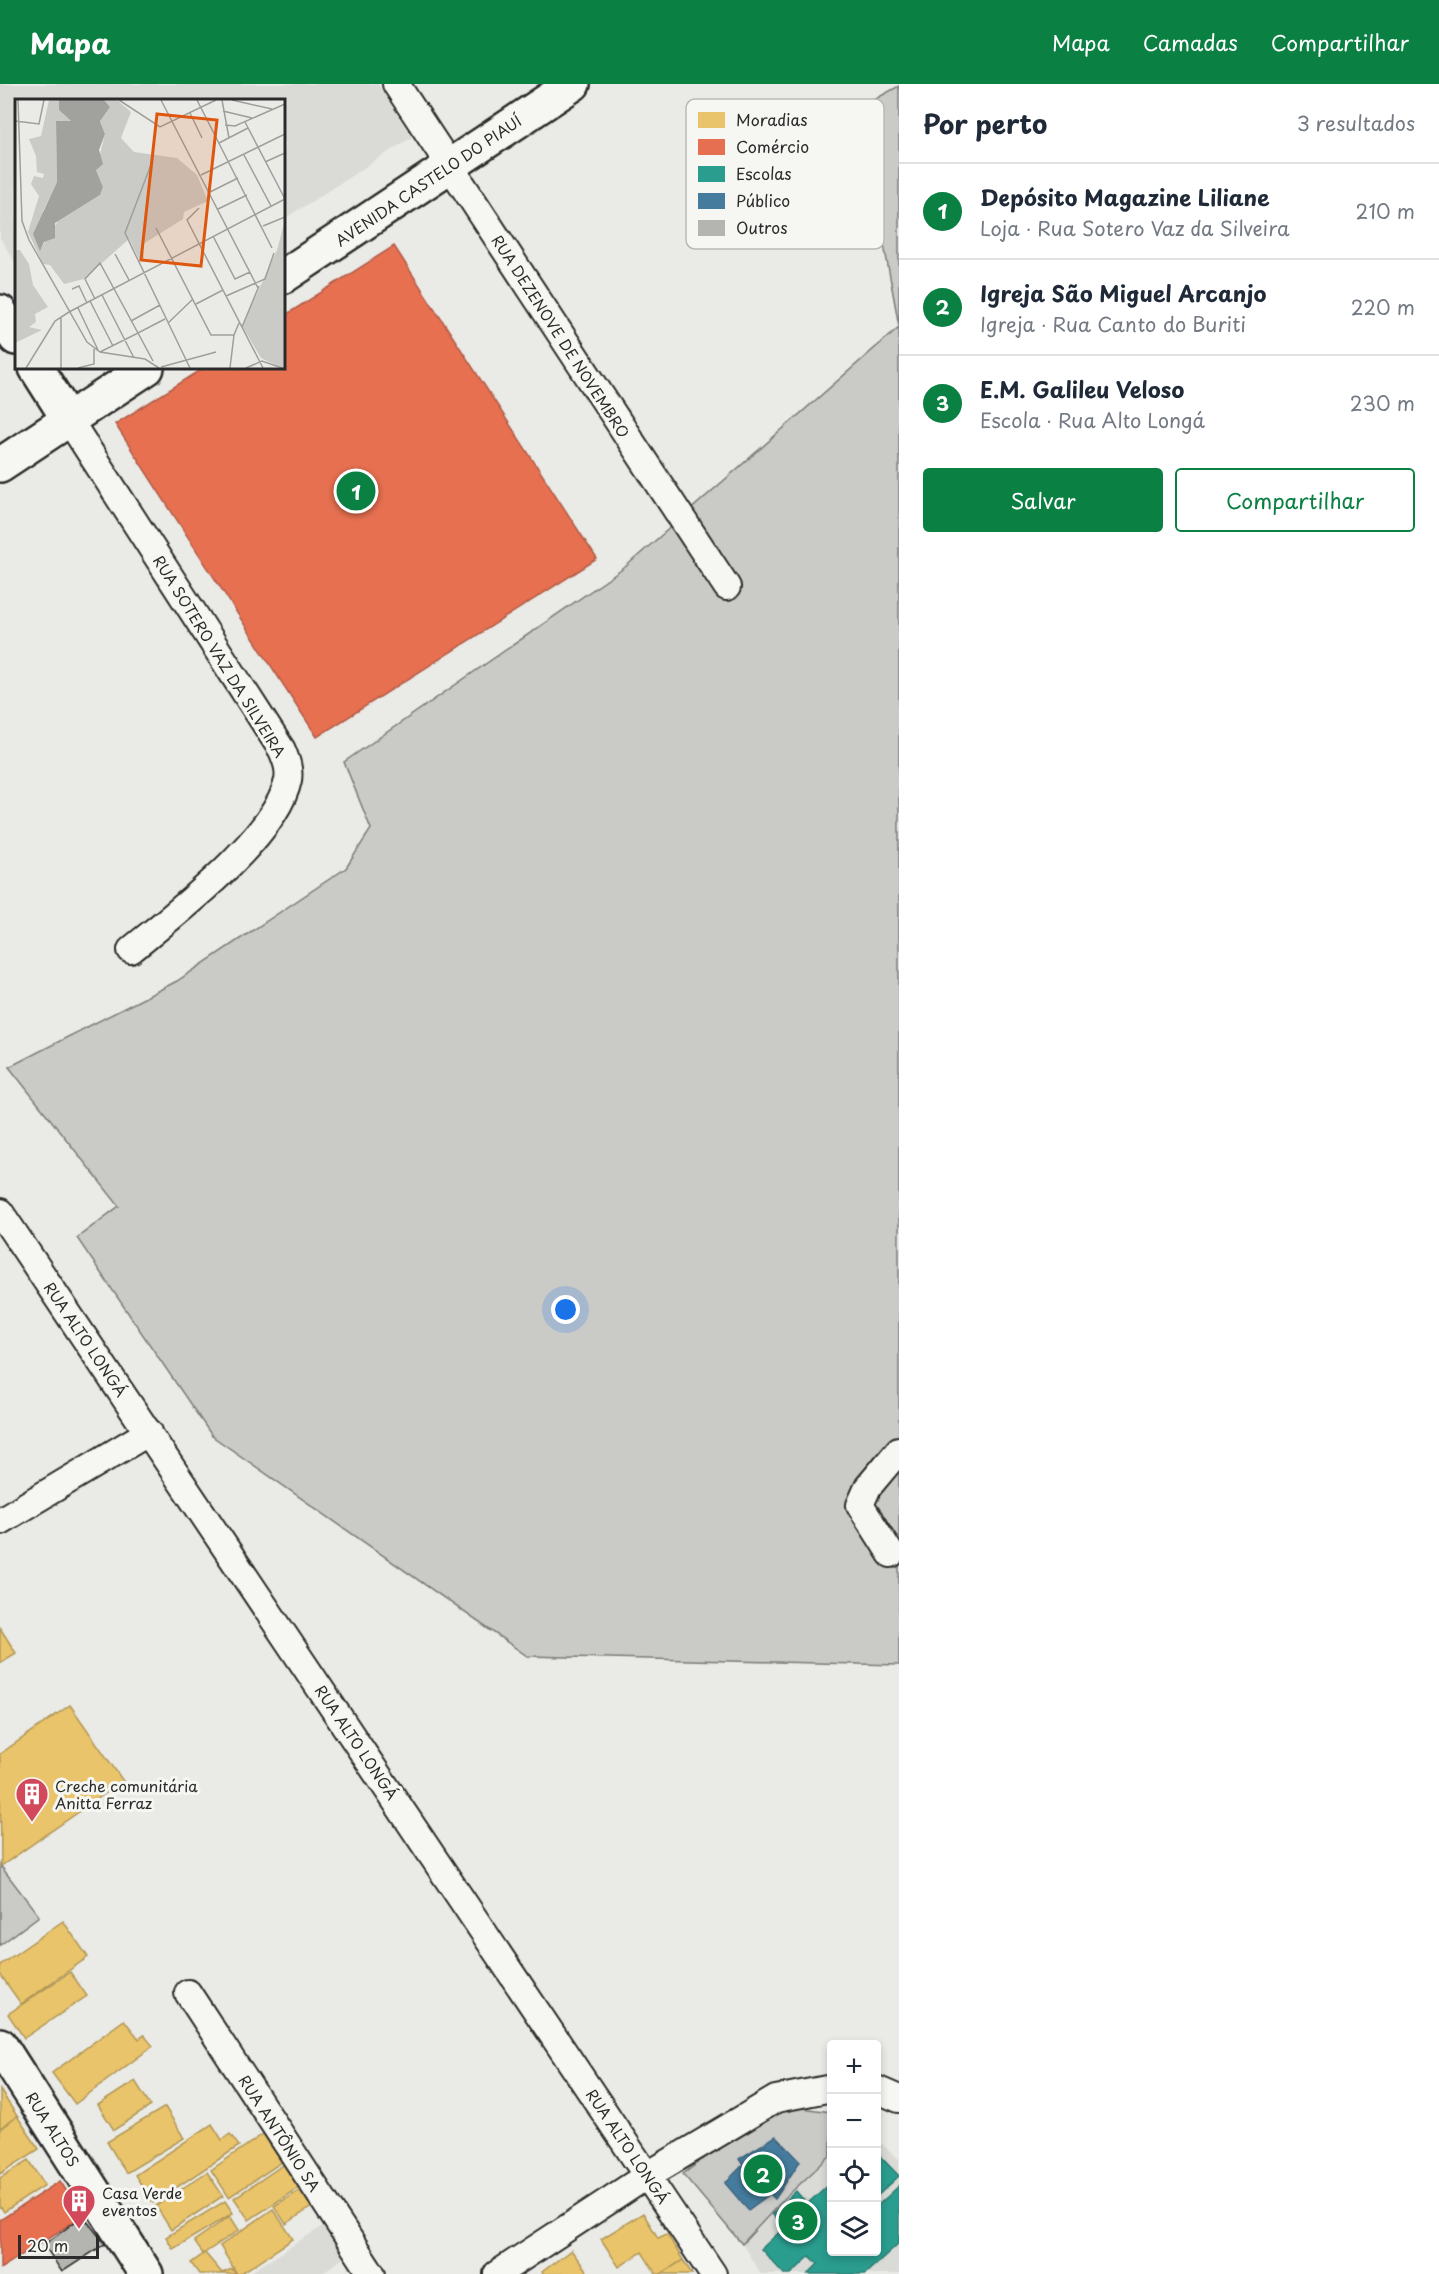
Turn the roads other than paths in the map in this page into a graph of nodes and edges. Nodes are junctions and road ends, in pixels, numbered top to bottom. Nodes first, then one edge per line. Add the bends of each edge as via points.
1 (396, 84) edge
2 (573, 84) edge
3 (449, 165) junction
4 (285, 275) edge
5 (0, 312) edge
6 (15, 336) edge
7 (37, 369) edge
8 (146, 369) edge
9 (69, 420) junction
10 (0, 465) edge
11 (727, 586) dead end
12 (131, 950) dead end
13 (0, 1212) edge
14 (149, 1432) junction
15 (899, 1450) edge
16 (0, 1521) edge
17 (891, 1554) dead end
18 (188, 1993) dead end
19 (0, 2044) edge
20 (827, 2089) edge
21 (881, 2091) edge
22 (899, 2099) edge
23 (648, 2175) junction
24 (146, 2274) edge
25 (372, 2274) edge
26 (497, 2274) edge
27 (713, 2274) edge

1 - 3 street, RUA DEZENOVE DE NOVEMBRO
2 - 3 main road, AVENIDA CASTELO DO PIAUÍ
3 - 4 main road, AVENIDA CASTELO DO PIAUÍ
3 - 11 street, RUA DEZENOVE DE NOVEMBRO
5 - 6 main road
7 - 9 main road, RUA SOTERO VAZ DA SILVEIRA
8 - 9 main road
9 - 10 main road
9 - 12 street, RUA SOTERO VAZ DA SILVEIRA via 282,750 289,767 286,789 271,817 244,851
13 - 14 street, RUA ALTO LONGÁ
14 - 16 street
14 - 23 street, RUA ALTO LONGÁ
15 - 17 street via 868,1487 860,1505
18 - 25 street, RUA ANTÔNIO SA
19 - 24 main road, RUA ALTOS
20 - 23 street via 776,2098
21 - 22 street
23 - 26 street
23 - 27 street, RUA ALTO LONGÁ

